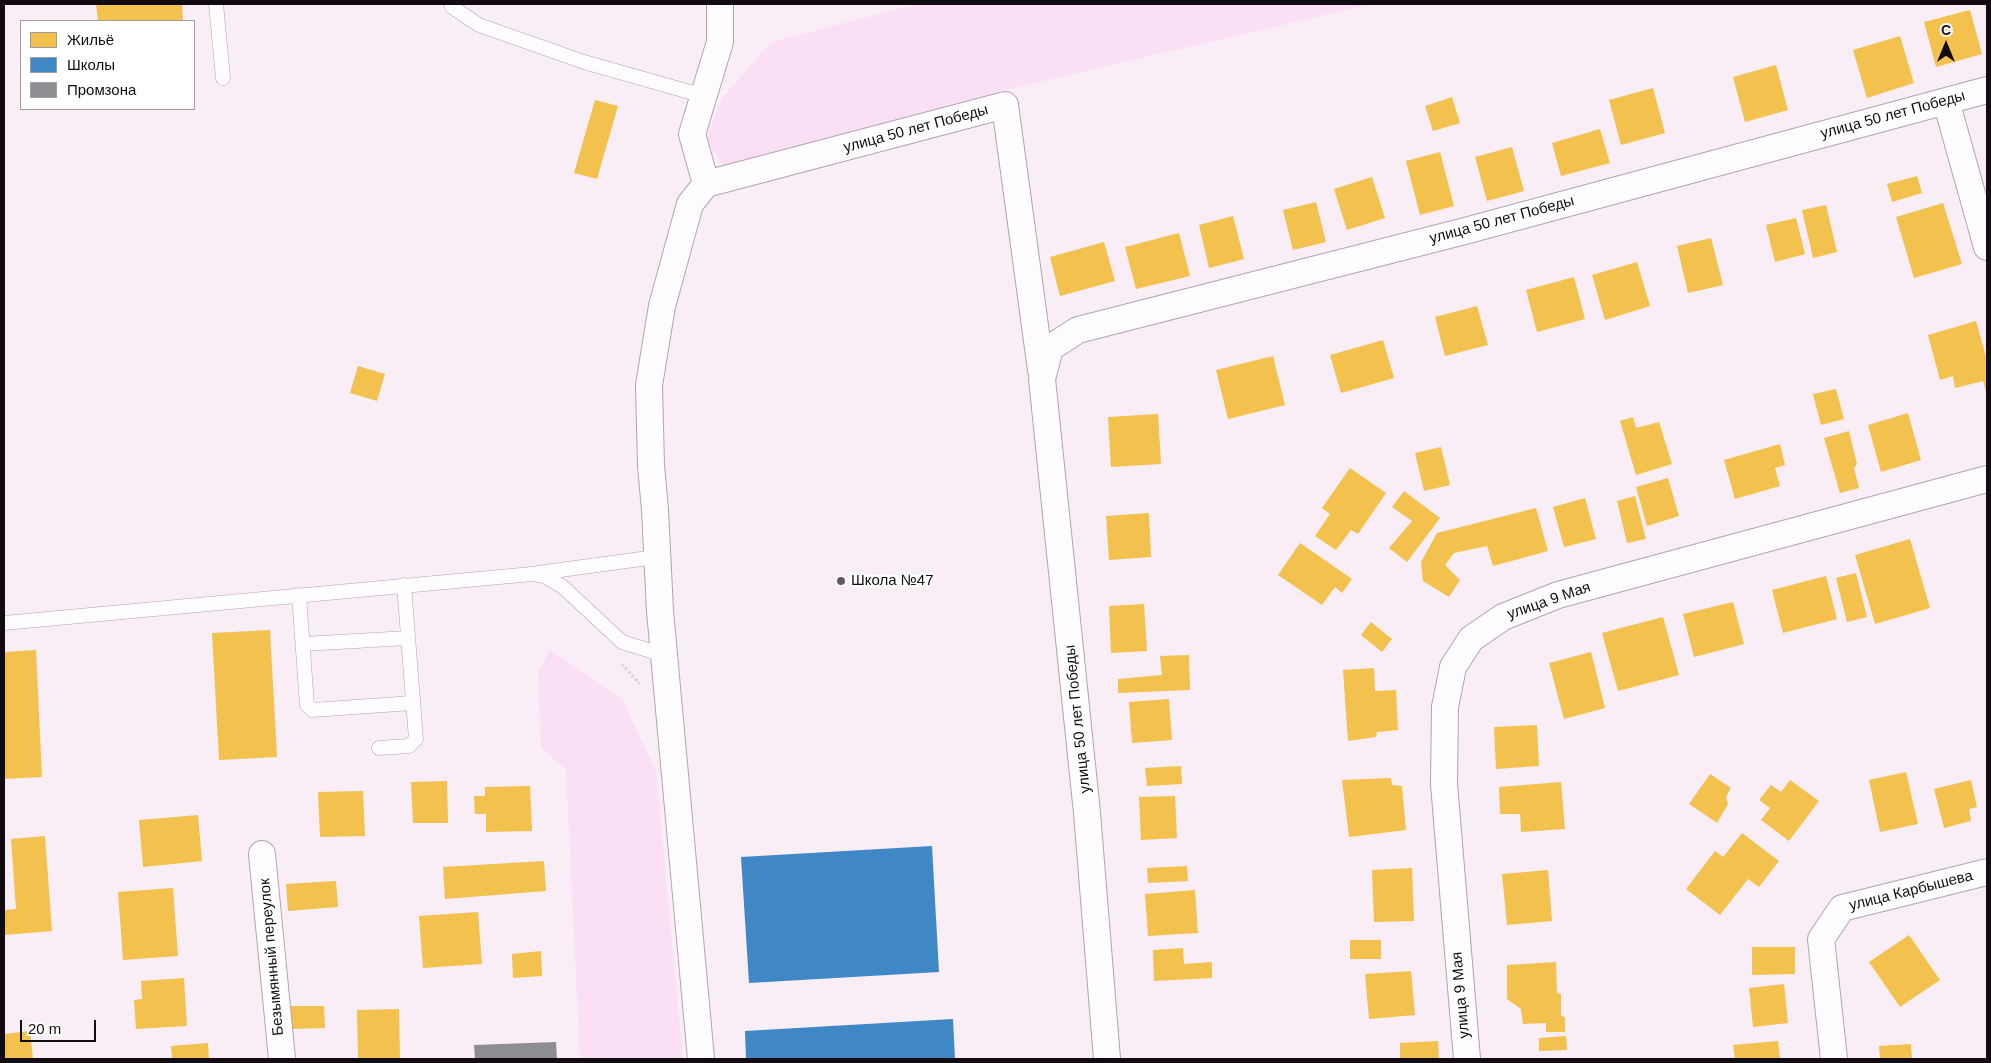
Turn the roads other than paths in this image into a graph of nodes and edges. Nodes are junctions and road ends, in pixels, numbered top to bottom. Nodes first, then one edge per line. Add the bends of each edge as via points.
1 (216, 4) edge
2 (451, 4) edge
3 (720, 4) edge
4 (223, 78) dead end
5 (1987, 90) edge
6 (704, 96) junction
7 (1946, 101) junction
8 (706, 184) junction
9 (1987, 247) edge
10 (1042, 379) junction
11 (1987, 479) edge
12 (656, 557) junction
13 (532, 574) junction
14 (404, 586) junction
15 (299, 595) junction
16 (4, 623) edge
17 (408, 638) junction
18 (303, 644) junction
19 (664, 655) junction
20 (413, 703) junction
21 (379, 748) dead end
22 (262, 854) dead end
23 (1987, 872) edge
24 (282, 1059) edge
25 (701, 1059) edge
26 (1107, 1059) edge
27 (1467, 1059) edge
28 (1834, 1059) edge

1 - 4 lane
2 - 6 lane via 452,8 479,24 497,31 584,62
3 - 6 street via 720,42
5 - 7 street, улица 50 лет Победы
6 - 8 street via 692,134
7 - 9 street
7 - 10 street, улица 50 лет Победы via 1078,330 1050,348
8 - 10 street, улица 50 лет Победы via 1005,105
8 - 12 street via 690,204 662,306 649,384
10 - 26 street, улица 50 лет Победы via 1087,813
11 - 27 street, улица 9 Мая via 1558,595 1503,618 1470,639 1453,667 1446,707 1444,784
12 - 13 lane
12 - 19 street
13 - 14 lane
13 - 19 lane via 545,576 563,587 622,642
14 - 15 lane
14 - 17 lane
15 - 16 lane
15 - 18 lane
17 - 18 lane
17 - 20 lane
18 - 20 lane via 307,705 312,710
19 - 25 street
20 - 21 lane via 416,739 409,746
22 - 24 street, Безымянный переулок
23 - 28 street, улица Карбышева via 1842,908 1820,939

